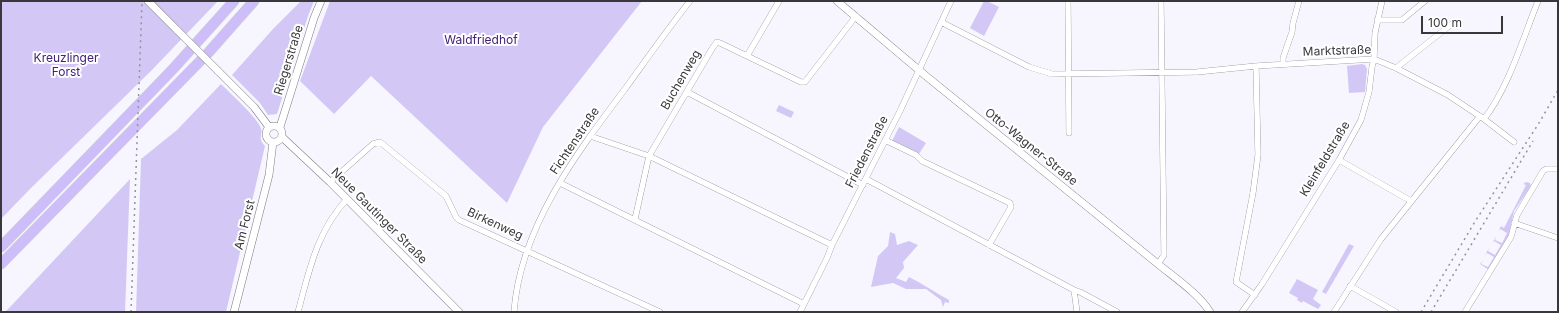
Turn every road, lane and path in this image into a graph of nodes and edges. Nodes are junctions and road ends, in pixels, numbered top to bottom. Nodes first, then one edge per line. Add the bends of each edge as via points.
1 (148, 1) edge
2 (234, 1) edge
3 (254, 1) edge
4 (321, 1) edge
5 (690, 1) edge
6 (779, 1) edge
7 (837, 1) edge
8 (951, 1) edge
9 (1068, 1) edge
10 (1161, 1) edge
11 (1299, 1) edge
12 (1382, 1) edge
13 (1426, 1) edge
14 (1538, 1) edge
15 (856, 16) junction
16 (1377, 20) junction
17 (941, 22) junction
18 (1453, 23) dead end
19 (747, 56) junction
20 (1374, 59) junction
21 (1283, 64) junction
22 (1256, 66) junction
23 (1396, 68) junction
24 (918, 70) junction
25 (1163, 73) junction
26 (1068, 74) junction
27 (686, 92) junction
28 (1482, 117) junction
29 (269, 127) junction
30 (280, 127) junction
31 (1069, 133) dead end
32 (590, 136) junction
33 (282, 137) junction
34 (885, 140) junction
35 (273, 142) junction
36 (1514, 142) dead end
37 (649, 156) junction
38 (1339, 160) junction
39 (1558, 169) edge
40 (866, 179) junction
41 (330, 182) junction
42 (560, 183) junction
43 (862, 185) junction
44 (347, 199) junction
45 (1411, 201) junction
46 (635, 220) junction
47 (1514, 223) junction
48 (23, 224) junction
49 (1558, 238) edge
50 (1, 241) edge
51 (832, 245) junction
52 (989, 245) junction
53 (1, 247) edge
54 (527, 251) junction
55 (1, 264) edge
56 (1158, 264) junction
57 (1350, 286) junction
58 (1076, 291) junction
59 (1255, 295) junction
60 (804, 304) junction
61 (234, 312) edge
62 (298, 312) edge
63 (459, 312) edge
64 (514, 312) edge
65 (660, 312) edge
66 (800, 312) edge
67 (1077, 312) edge
68 (1117, 312) edge
69 (1210, 312) edge
70 (1242, 312) edge
71 (1334, 312) edge
72 (1396, 312) edge
73 (1465, 312) edge

1 - 29 street, bridge via 254,107
2 - 48 highway
3 - 55 highway via 208,53
4 - 30 street, Riegerstraße
5 - 32 street, Fichtenstraße
6 - 19 street
7 - 15 street, Otto-Wagner-Straße
8 - 17 street, Friedenstraße
9 - 26 street
10 - 25 street
11 - 21 street
12 - 16 street, Kleinfeldstraße
13 - 16 street via 1402,20
14 - 28 street via 1507,80
15 - 19 street via 805,82
15 - 24 street, Otto-Wagner-Straße
16 - 20 street, Kleinfeldstraße
17 - 24 street, Friedenstraße
17 - 26 street, Marktstraße via 1034,69 1052,74
18 - 23 street
19 - 27 street, Buchenweg via 717,43
20 - 21 street, Marktstraße
20 - 23 street, Marktstraße
20 - 38 street, Kleinfeldstraße via 1364,112
21 - 22 street, Marktstraße
22 - 25 street, Marktstraße
22 - 59 street via 1258,155 1236,282
23 - 28 street, Marktstraße via 1448,95
24 - 34 street, Friedenstraße
24 - 56 street, Otto-Wagner-Straße
25 - 26 street, Marktstraße
25 - 56 street via 1164,255
26 - 31 street
27 - 37 street, Buchenweg
27 - 43 street
28 - 36 street, Marktstraße
28 - 45 street
29 - 30 street
29 - 35 street via 266,137
30 - 33 street
32 - 37 street
32 - 42 street, Fichtenstraße
33 - 35 street
33 - 41 street, Neue Gautinger Straße
34 - 40 street, Friedenstraße
34 - 52 street via 916,155 922,161 1010,203 1011,207
35 - 61 street, Am Forst via 269,175
37 - 46 street, Buchenweg
37 - 51 street
38 - 45 street
38 - 59 street, Kleinfeldstraße
39 - 47 street via 1543,171
40 - 43 street, Friedenstraße
40 - 52 street
41 - 44 street, Neue Gautinger Straße
41 - 54 street, Birkenweg via 372,144 380,142 446,196 458,218
42 - 46 street
42 - 54 street, Fichtenstraße
43 - 51 street, Friedenstraße
44 - 62 street via 322,233
44 - 63 street, Neue Gautinger Straße
45 - 57 street via 1380,239
46 - 60 street
47 - 49 street
47 - 73 street via 1511,237
48 - 50 highway
48 - 53 highway
51 - 60 street, Friedenstraße
52 - 58 street
54 - 64 street, Fichtenstraße via 517,286
54 - 65 street, Birkenweg
56 - 69 street, Otto-Wagner-Straße via 1187,288
57 - 71 street
57 - 72 street
58 - 67 street
58 - 68 street
59 - 70 street, Kleinfeldstraße
60 - 66 street, Friedenstraße

